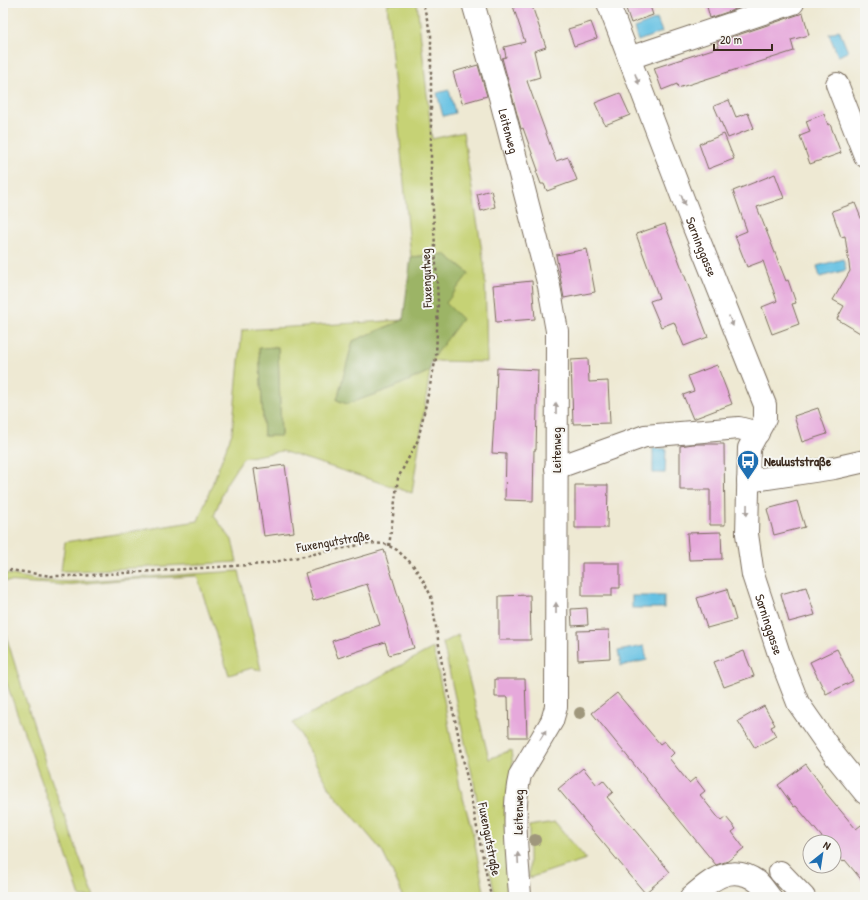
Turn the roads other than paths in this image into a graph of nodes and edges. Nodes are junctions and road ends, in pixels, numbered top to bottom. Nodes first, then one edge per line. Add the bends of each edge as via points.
1 (473, 3) edge
2 (608, 3) edge
3 (793, 3) edge
4 (630, 58) junction
5 (837, 84) dead end
6 (865, 156) edge
7 (758, 433) junction
8 (865, 461) edge
9 (556, 468) junction
10 (748, 481) junction
11 (865, 793) edge
12 (780, 872) dead end
13 (520, 897) edge
14 (691, 897) edge
15 (770, 897) edge
16 (804, 897) edge

9 -> 1 street, Leitenweg via 557,331 549,286
2 - 4 street, Sarninggasse
3 - 4 street
4 -> 7 street, Sarninggasse via 765,405 765,419
5 - 6 street
7 - 9 street via 739,428 645,436
7 - 10 street, Sarninggasse via 749,448
8 - 10 street
13 -> 9 street, Leitenweg via 515,806 518,784 520,775 552,721 556,707
10 -> 11 street, Sarninggasse via 747,534 753,575 780,657 798,703
12 - 16 street
14 - 15 street via 709,882 722,875 735,873 747,876 758,883

